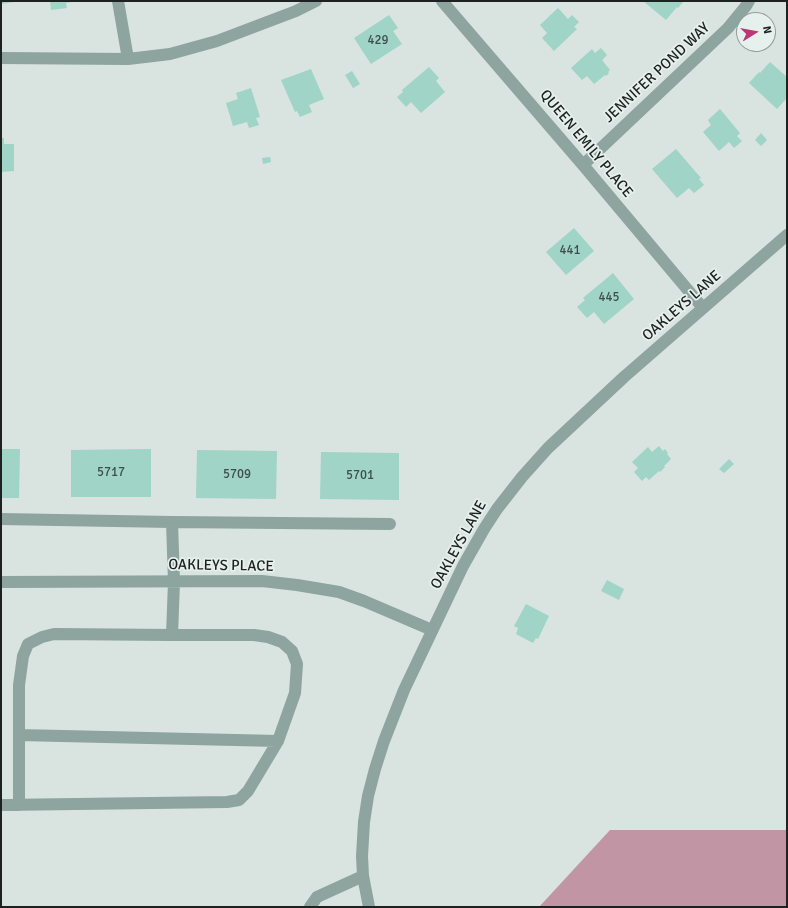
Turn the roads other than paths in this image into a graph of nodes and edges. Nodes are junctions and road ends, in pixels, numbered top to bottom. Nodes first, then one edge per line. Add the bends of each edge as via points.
1 (118, 1) edge
2 (316, 1) edge
3 (442, 1) edge
4 (749, 1) edge
5 (1, 58) edge
6 (128, 59) junction
7 (583, 165) junction
8 (787, 235) edge
9 (704, 308) junction
10 (1, 519) edge
11 (172, 522) junction
12 (390, 524) dead end
13 (1, 582) edge
14 (174, 582) junction
15 (432, 630) junction
16 (172, 635) junction
17 (19, 735) junction
18 (278, 741) junction
19 (1, 805) edge
20 (19, 805) junction
21 (363, 876) junction
22 (310, 907) edge
23 (369, 907) edge

1 - 6 street
2 - 6 street via 217,41 170,54
3 - 7 street, QUEEN EMILY PLACE
4 - 7 street, JENNIFER POND WAY via 728,28
5 - 6 street
7 - 9 street, QUEEN EMILY PLACE
8 - 9 street, OAKLEYS LANE
9 - 15 street, OAKLEYS LANE via 624,377 548,448 522,477 484,529
10 - 11 street
11 - 12 street
11 - 14 street
13 - 14 street, OAKLEYS PLACE
14 - 15 street, OAKLEYS PLACE via 262,581 339,592
14 - 16 street
15 - 21 street, OAKLEYS LANE via 404,690 375,769 364,822
16 - 17 street via 54,634 28,644 23,656 19,685
16 - 18 street via 254,635 282,642 292,651 297,664 296,693
17 - 18 street
17 - 20 street
18 - 20 street via 248,792 239,800
19 - 20 street
21 - 22 street via 316,897
21 - 23 street, OAKLEYS LANE

